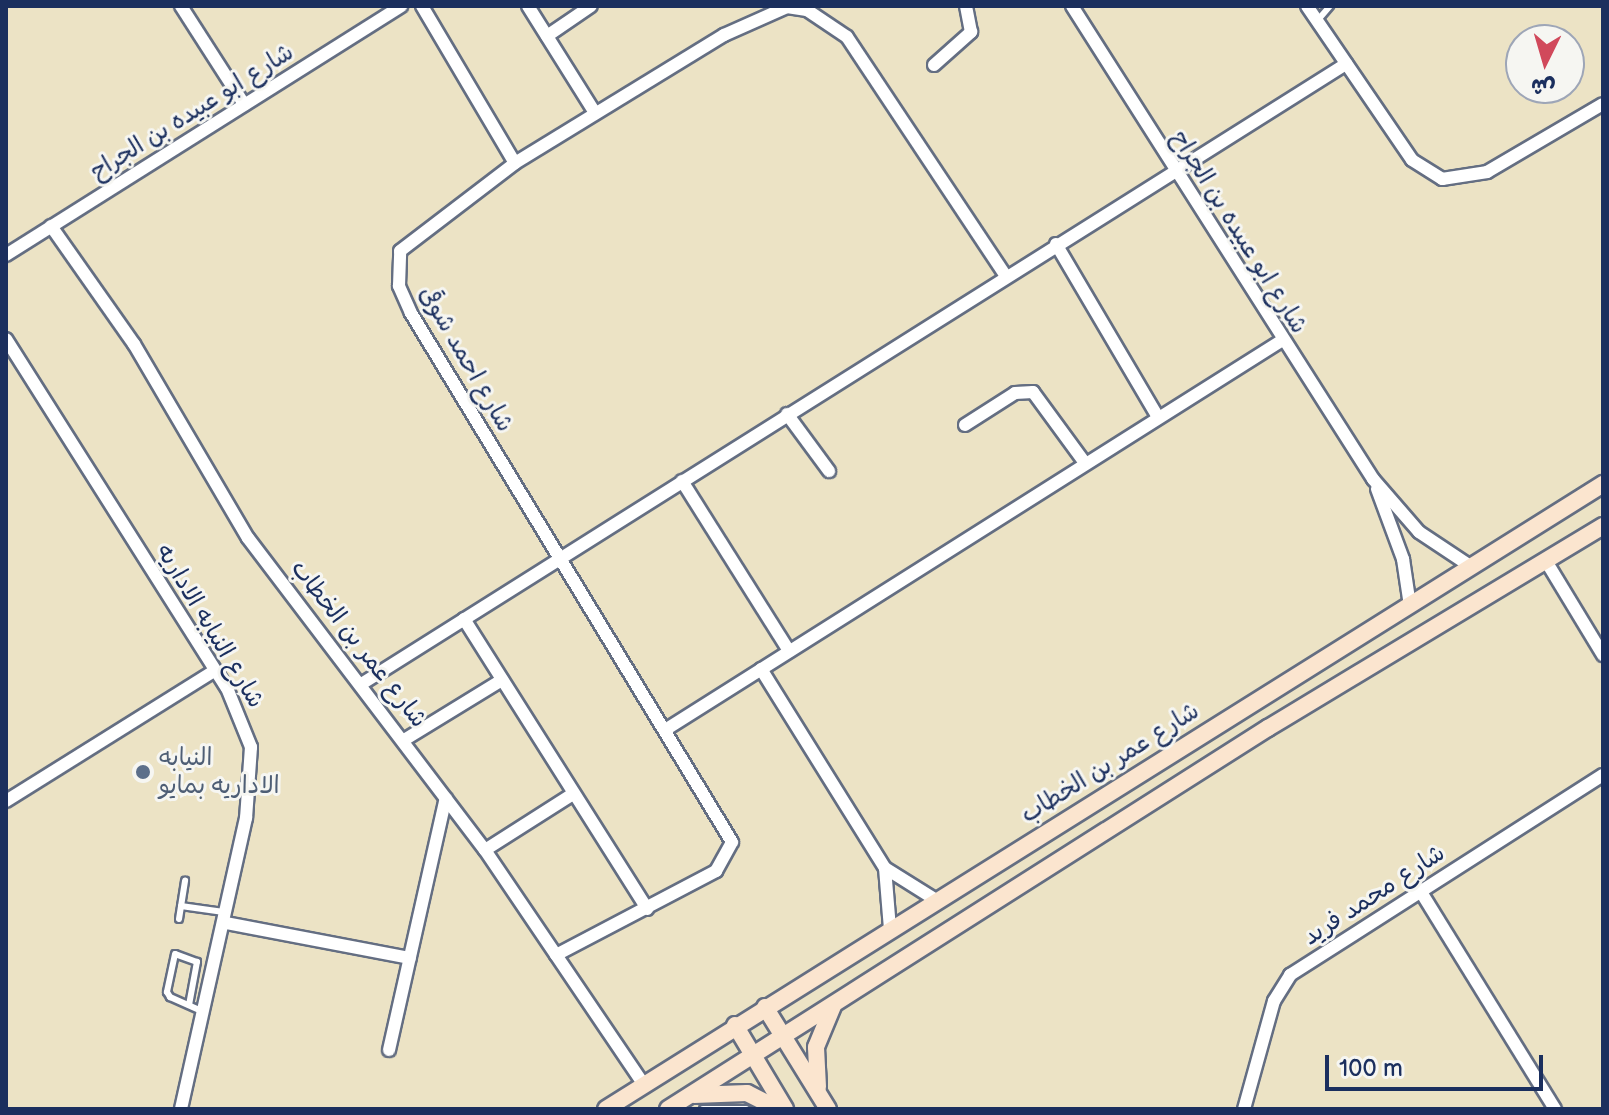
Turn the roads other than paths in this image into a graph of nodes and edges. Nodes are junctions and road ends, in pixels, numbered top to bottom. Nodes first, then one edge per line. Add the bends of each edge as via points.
1 (181, 6) edge
2 (401, 6) edge
3 (422, 6) edge
4 (528, 6) edge
5 (591, 6) edge
6 (966, 6) edge
7 (1072, 6) edge
8 (1307, 6) edge
9 (1330, 6) edge
10 (1317, 21) junction
11 (547, 36) junction
12 (1346, 64) junction
13 (934, 65) dead end
14 (244, 104) junction
15 (1603, 104) edge
16 (595, 113) junction
17 (515, 163) junction
18 (1173, 170) junction
19 (51, 226) junction
20 (1056, 244) junction
21 (6, 255) edge
22 (1006, 276) junction
23 (6, 339) edge
24 (1281, 341) junction
25 (787, 414) junction
26 (1158, 417) junction
27 (965, 425) dead end
28 (1085, 463) junction
29 (829, 471) dead end
30 (1373, 479) junction
31 (682, 481) junction
32 (1603, 484) edge
33 (1603, 526) edge
34 (559, 558) junction
35 (1546, 561) junction
36 (1470, 566) junction
37 (1410, 606) junction
38 (464, 619) junction
39 (789, 651) junction
40 (1603, 655) edge
41 (761, 669) junction
42 (214, 671) junction
43 (502, 680) junction
44 (363, 683) junction
45 (1252, 703) junction
46 (1217, 723) junction
47 (1268, 728) junction
48 (665, 730) junction
49 (404, 740) junction
50 (1235, 750) junction
51 (1603, 775) edge
52 (573, 794) junction
53 (446, 798) junction
54 (6, 801) edge
55 (485, 850) junction
56 (885, 868) junction
57 (185, 880) dead end
58 (1421, 892) junction
59 (936, 900) junction
60 (181, 906) junction
61 (647, 909) junction
62 (227, 917) junction
63 (179, 919) dead end
64 (890, 929) junction
65 (556, 955) junction
66 (410, 958) junction
67 (836, 1001) junction
68 (189, 1005) junction
69 (765, 1007) junction
70 (204, 1012) junction
71 (735, 1025) junction
72 (783, 1036) junction
73 (389, 1050) dead end
74 (753, 1054) junction
75 (642, 1082) junction
76 (688, 1095) junction
77 (824, 1103) edge
78 (181, 1109) edge
79 (606, 1109) edge
80 (668, 1109) edge
81 (703, 1109) edge
82 (746, 1109) edge
83 (778, 1109) edge
84 (785, 1109) edge
85 (1244, 1109) edge
86 (1555, 1109) edge

1 - 14 street
2 - 14 street, شارع ابو عبيده بن الجراح
3 - 17 street
4 - 11 street
5 - 11 street
6 - 13 street via 971,32
7 - 18 street, شارع ابو عبيده بن الجراح
8 - 10 street
9 - 10 lane
10 - 12 street
11 - 16 street
12 - 15 street via 1412,160 1442,179 1487,172
12 - 18 street
14 - 19 street, شارع ابو عبيده بن الجراح
16 - 17 street, شارع احمد شوقى
16 - 22 street, شارع احمد شوقى via 766,12 807,10 847,37
17 - 34 street, شارع احمد شوقى via 410,237 400,251 399,286
18 - 20 street
18 - 24 street, شارع ابو عبيده بن الجراح
19 - 21 street, شارع ابو عبيده بن الجراح
19 - 44 street, شارع عمر بن الخطاب via 134,344 248,538
20 - 22 street
20 - 26 street
22 - 25 street
23 - 42 street, شارع النيابه الاداريه
24 - 26 street
24 - 30 street, شارع ابو عبيده بن الجراح
25 - 29 street
25 - 31 street
26 - 28 street
27 - 28 street via 1015,393 1033,392
28 - 39 street
30 - 36 street, شارع ابو عبيده بن الجراح via 1419,532
30 - 37 street, شارع ابو عبيده بن الجراح via 1403,559
31 - 34 street
31 - 39 street
32 - 36 street, شارع عمر بن الخطاب
33 - 35 street
34 - 38 street
34 - 48 street, شارع احمد شوقى
35 - 40 street
35 - 47 street
36 - 37 street, شارع عمر بن الخطاب
37 - 45 street, شارع عمر بن الخطاب
38 - 43 street
38 - 44 street
39 - 41 street
41 - 48 street
41 - 56 street
42 - 54 street
42 - 62 street, شارع النيابه الاداريه via 246,726 252,768
43 - 49 street
43 - 52 street
44 - 49 street, شارع عمر بن الخطاب
45 - 46 street, شارع عمر بن الخطاب
45 - 47 street via 1253,720
46 - 50 street via 1233,730
46 - 59 street, شارع عمر بن الخطاب
47 - 50 street
48 - 61 street, شارع احمد شوقى via 732,849 722,867
49 - 53 street, شارع عمر بن الخطاب
50 - 67 street
51 - 58 street, شارع محمد فريد
52 - 55 street
52 - 61 street
53 - 55 street, شارع عمر بن الخطاب
53 - 66 street
55 - 65 street, شارع عمر بن الخطاب
56 - 59 street
56 - 64 street
57 - 60 lane
58 - 85 street, شارع محمد فريد via 1280,987
58 - 86 street
59 - 64 street, شارع عمر بن الخطاب
60 - 62 lane
60 - 63 lane
61 - 65 street
62 - 66 street
62 - 70 street, شارع النيابه الاداريه
64 - 69 street, شارع عمر بن الخطاب
65 - 75 street, شارع عمر بن الخطاب
66 - 73 street
67 - 72 street
67 - 77 street via 816,1047
68 - 68 lane via 165,986 175,954 197,962
68 - 70 lane
69 - 71 street, شارع عمر بن الخطاب
69 - 72 street
70 - 78 street, شارع النيابه الاداريه
71 - 74 street
71 - 75 street, شارع عمر بن الخطاب
72 - 74 street
72 - 77 street
74 - 76 street
74 - 84 street
75 - 79 street, شارع عمر بن الخطاب
76 - 80 street
76 - 83 street via 747,1093
81 - 82 lane

